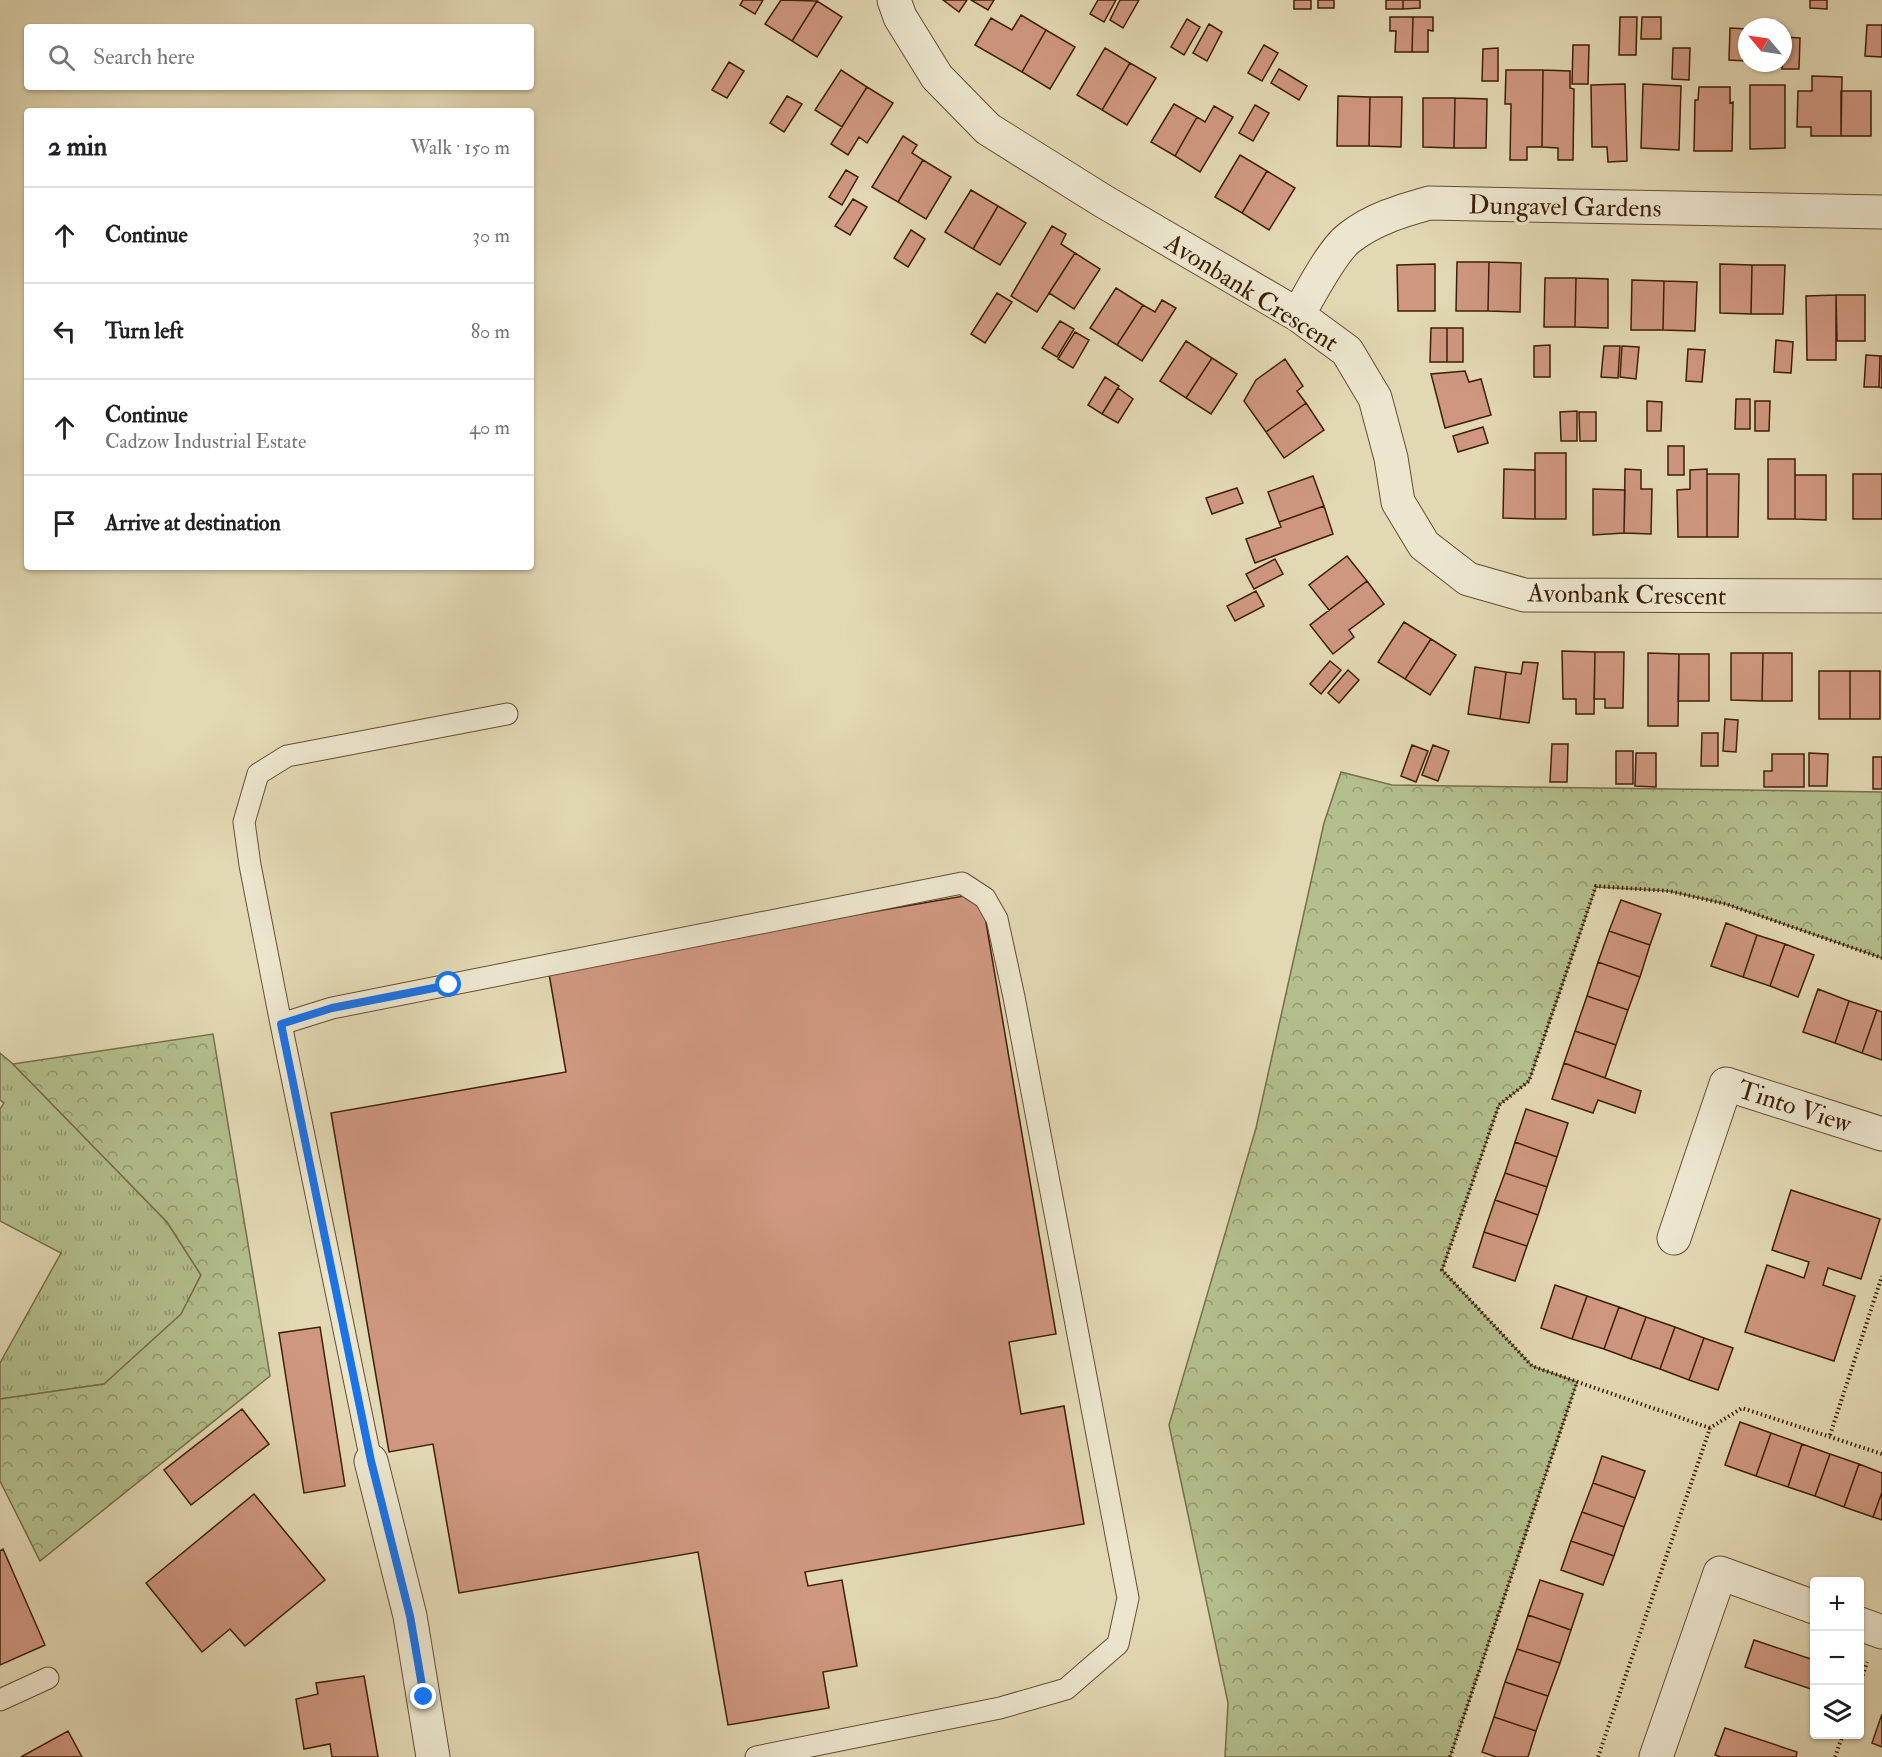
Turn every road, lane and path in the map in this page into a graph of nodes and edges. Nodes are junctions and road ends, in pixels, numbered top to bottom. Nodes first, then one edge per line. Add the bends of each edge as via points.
1 (894, 0) edge
2 (1882, 212) edge
3 (1298, 315) junction
4 (1882, 596) edge
5 (507, 714) dead end
6 (1882, 958) edge
7 (281, 1024) junction
8 (1882, 1134) edge
9 (1674, 1238) dead end
10 (1882, 1277) edge
11 (1577, 1382) junction
12 (1710, 1428) junction
13 (1830, 1435) junction
14 (1882, 1454) edge
15 (371, 1461) joint
16 (1810, 1606) edge
17 (1864, 1625) edge
18 (1882, 1632) edge
19 (48, 1678) dead end
20 (0, 1700) edge
21 (1841, 1739) edge
22 (769, 1756) edge
23 (433, 1757) edge
24 (1450, 1757) edge
25 (1598, 1757) edge
26 (1656, 1757) edge
27 (1835, 1757) edge

1 - 3 street, Avonbank Crescent via 900,17 937,77 988,129
2 - 3 street, Dungavel Gardens via 1429,203 1388,215 1348,239 1324,270
3 - 4 street, Avonbank Crescent via 1347,351 1375,398 1398,502 1424,545 1468,579 1524,595
5 - 7 lane via 287,756 258,774 244,822
6 - 11 path via 1726,904 1669,891 1596,886 1529,1080 1499,1105 1442,1270 1532,1366
7 - 15 lane
7 - 22 lane via 332,1008 962,883 985,898 997,919 1014,997 1128,1599 1118,1644 1066,1689 1000,1708
8 - 9 street, Tinto View via 1726,1084
10 - 13 path
11 - 12 path
11 - 24 path
12 - 13 path via 1742,1408
12 - 25 path
13 - 14 path
15 - 23 street via 410,1616
16 - 26 street via 1720,1574
17 - 18 street
19 - 20 lane
21 - 27 path

